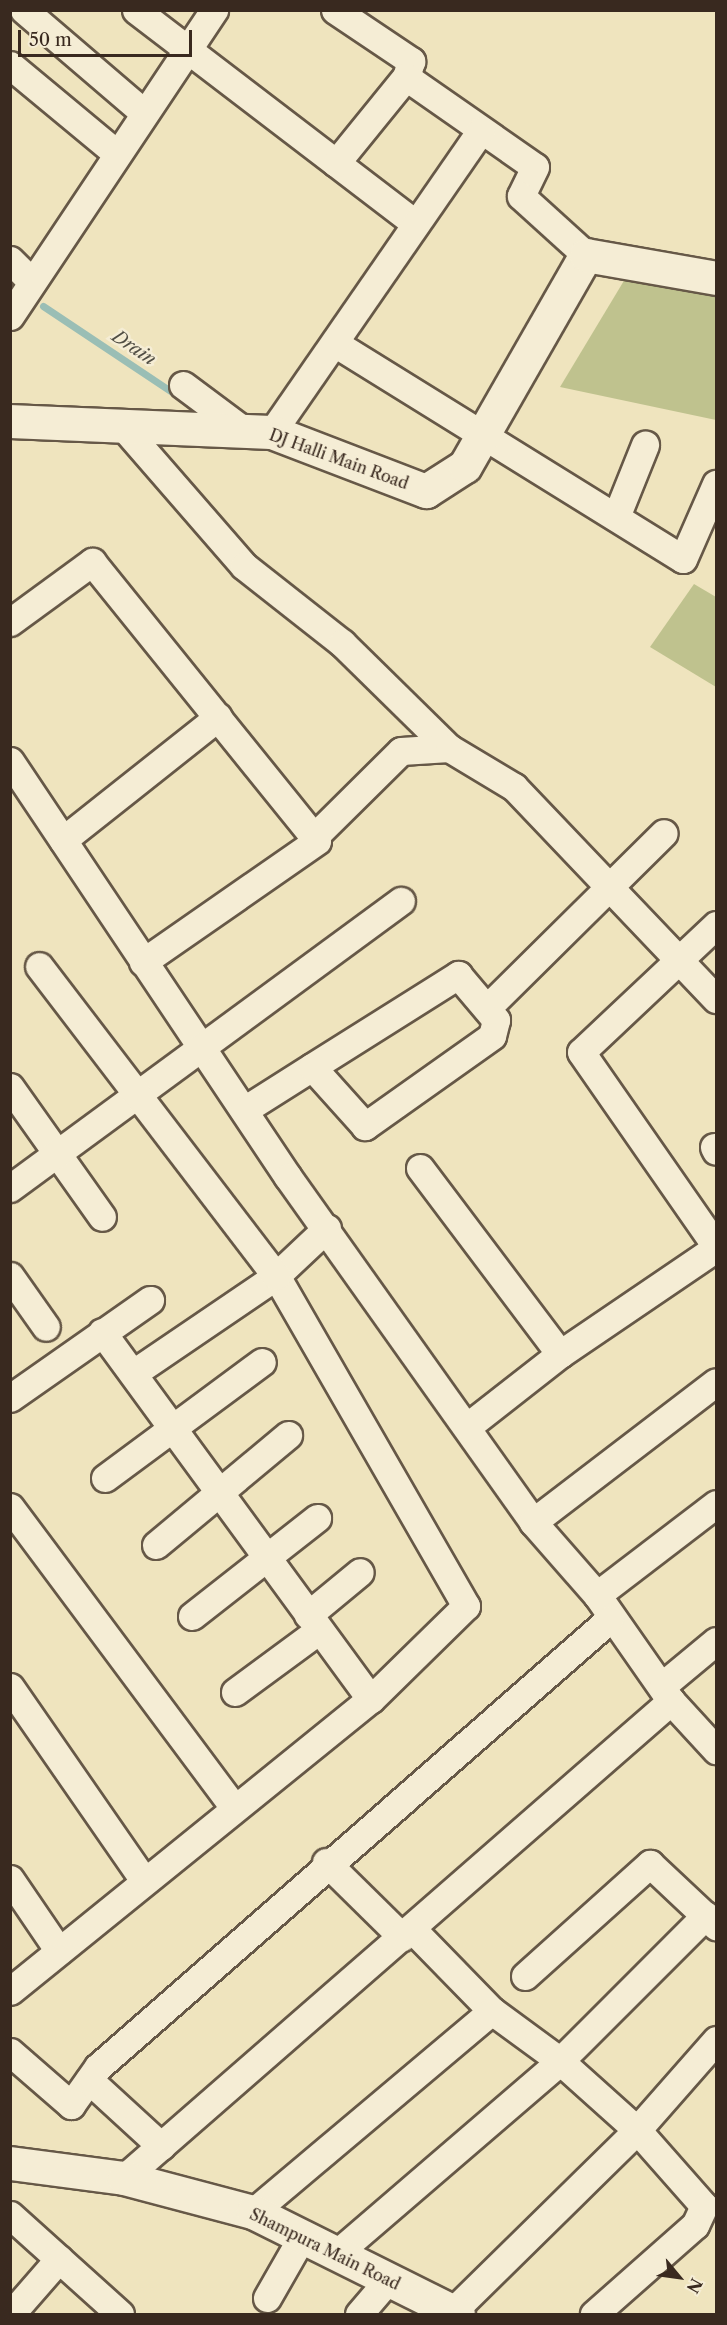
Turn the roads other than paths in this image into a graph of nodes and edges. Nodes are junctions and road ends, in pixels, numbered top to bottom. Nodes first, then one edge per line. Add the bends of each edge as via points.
1 (24, 10) edge
2 (136, 10) edge
3 (214, 10) edge
4 (335, 10) edge
5 (365, 19) edge
6 (187, 51) junction
7 (10, 65) edge
8 (406, 77) junction
9 (144, 113) junction
10 (481, 130) junction
11 (116, 153) junction
12 (336, 163) junction
13 (416, 224) junction
14 (586, 255) junction
15 (10, 260) edge
16 (717, 278) edge
17 (32, 282) junction
18 (10, 316) edge
19 (336, 344) junction
20 (183, 385) dead end
21 (10, 421) edge
22 (125, 429) junction
23 (259, 432) junction
24 (485, 432) junction
25 (645, 445) dead end
26 (717, 484) edge
27 (616, 517) junction
28 (10, 622) edge
29 (219, 717) junction
30 (449, 748) junction
31 (10, 761) edge
32 (664, 834) dead end
33 (314, 837) junction
34 (63, 840) junction
35 (610, 891) junction
36 (400, 901) dead end
37 (717, 925) edge
38 (143, 962) junction
39 (679, 962) junction
40 (39, 966) dead end
41 (717, 999) edge
42 (488, 1007) junction
43 (200, 1044) junction
44 (312, 1067) junction
45 (10, 1087) edge
46 (137, 1095) junction
47 (244, 1110) junction
48 (60, 1156) junction
49 (420, 1168) dead end
50 (10, 1188) edge
51 (102, 1217) dead end
52 (327, 1228) junction
53 (717, 1247) edge
54 (10, 1276) edge
55 (276, 1276) junction
56 (150, 1300) dead end
57 (46, 1327) dead end
58 (102, 1332) junction
59 (560, 1354) junction
60 (262, 1362) dead end
61 (135, 1372) junction
62 (717, 1382) edge
63 (10, 1398) edge
64 (468, 1426) junction
65 (173, 1427) junction
66 (288, 1435) dead end
67 (105, 1478) dead end
68 (217, 1494) junction
69 (717, 1504) edge
70 (10, 1507) edge
71 (317, 1518) dead end
72 (533, 1522) junction
73 (156, 1545) dead end
74 (266, 1558) junction
75 (360, 1572) dead end
76 (597, 1595) junction
77 (192, 1616) dead end
78 (610, 1619) junction
79 (314, 1622) junction
80 (717, 1641) edge
81 (10, 1687) edge
82 (234, 1692) dead end
83 (667, 1693) junction
84 (371, 1699) junction
85 (717, 1750) edge
86 (234, 1807) junction
87 (326, 1863) junction
88 (10, 1879) edge
89 (143, 1879) junction
90 (711, 1920) edge
91 (407, 1933) junction
92 (59, 1951) junction
93 (525, 1977) dead end
94 (10, 1991) edge
95 (492, 2011) junction
96 (717, 2040) edge
97 (10, 2052) edge
98 (560, 2061) junction
99 (88, 2080) junction
100 (637, 2130) junction
101 (161, 2146) junction
102 (10, 2163) edge
103 (124, 2178) junction
104 (253, 2212) junction
105 (10, 2215) edge
106 (302, 2237) junction
107 (336, 2254) junction
108 (59, 2259) junction
109 (389, 2279) junction
110 (267, 2298) dead end
111 (453, 2313) edge
112 (11, 2314) edge
113 (120, 2314) edge
114 (359, 2314) edge
115 (594, 2314) edge

1 - 9 street
2 - 6 street
3 - 6 street
4 - 5 street
5 - 8 street via 411,61
6 - 9 street
6 - 12 street
7 - 11 street
8 - 10 street
8 - 12 street
9 - 11 street
10 - 13 street
10 - 14 street via 534,167 521,196
11 - 17 street
12 - 13 street
13 - 19 street
14 - 16 street
14 - 24 street, DJ Halli Main Road
15 - 17 street
17 - 18 street
19 - 23 street
19 - 24 street
20 - 23 street
21 - 22 street, DJ Halli Main Road
22 - 23 street, DJ Halli Main Road
22 - 30 street via 244,566 342,643
23 - 24 street, DJ Halli Main Road via 426,490 465,466
24 - 27 street
25 - 27 street
26 - 27 street via 682,559
28 - 29 street via 92,562
29 - 33 street
29 - 34 street
30 - 33 street via 401,751
30 - 35 street via 514,787
31 - 34 street
32 - 35 street
33 - 38 street via 317,841
34 - 38 street
35 - 39 street
35 - 42 street
36 - 43 street
37 - 39 street
38 - 43 street
39 - 41 street
39 - 53 street via 581,1052
40 - 46 street
42 - 44 street via 458,975
42 - 44 street via 497,1026 492,1036 365,1126
43 - 46 street
43 - 47 street
44 - 47 street
45 - 48 street
46 - 48 street
46 - 55 street
47 - 52 street
48 - 50 street
48 - 51 street
49 - 59 street
52 - 55 street
52 - 64 street
53 - 59 street
54 - 57 street
55 - 61 street
55 - 84 street via 466,1606
56 - 58 street
58 - 61 street
58 - 63 street
59 - 64 street
60 - 65 street
61 - 65 street
62 - 72 street
64 - 72 street
65 - 67 street
65 - 68 street
66 - 68 street
68 - 73 street
68 - 74 street
69 - 76 street
70 - 86 street
71 - 74 street
72 - 76 street
74 - 77 street
74 - 79 street
75 - 79 street
76 - 78 street
78 - 83 street
78 - 87 street
79 - 82 street
79 - 84 street
80 - 83 street
81 - 89 street
83 - 85 street
83 - 91 street
84 - 86 street
86 - 89 street
87 - 91 street
87 - 99 street
88 - 92 street
89 - 92 street
90 - 93 street via 650,1864
90 - 98 street
91 - 95 street
91 - 101 street
92 - 94 street
95 - 98 street
95 - 104 street
96 - 100 street
97 - 99 street via 71,2105
98 - 100 street
98 - 107 street
99 - 101 street
100 - 111 street
100 - 115 street via 704,2206 703,2215
101 - 103 street
102 - 103 street, Shampura Main Road
103 - 104 street, Shampura Main Road
104 - 106 street, Shampura Main Road
105 - 108 street
106 - 107 street, Shampura Main Road
106 - 110 street
107 - 109 street, Shampura Main Road
108 - 112 street
108 - 113 street
109 - 111 street, Shampura Main Road
109 - 114 street

